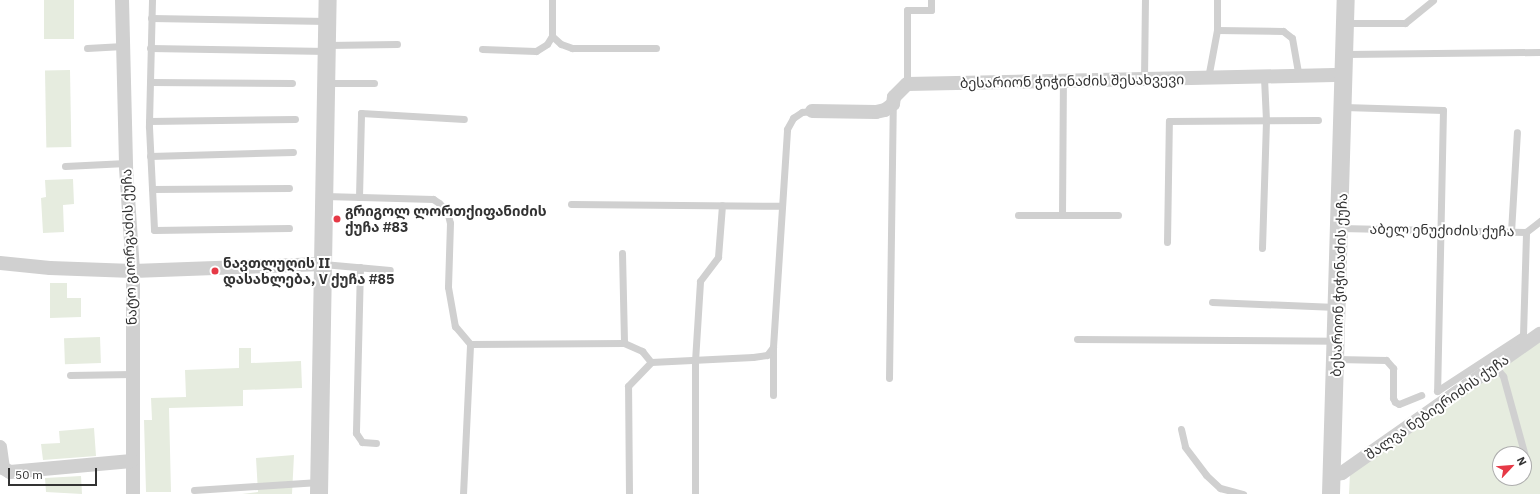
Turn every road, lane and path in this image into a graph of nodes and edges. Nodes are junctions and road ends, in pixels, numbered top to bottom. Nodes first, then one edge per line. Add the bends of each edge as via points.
1 (122, 0) edge
2 (152, 0) edge
3 (328, 0) edge
4 (552, 0) edge
5 (931, 0) edge
6 (1145, 0) edge
7 (1217, 0) edge
8 (1346, 0) edge
9 (1433, 0) edge
10 (151, 18) junction
11 (327, 21) junction
12 (1346, 23) junction
13 (1217, 30) junction
14 (552, 36) junction
15 (397, 44) dead end
16 (123, 46) junction
17 (87, 48) dead end
18 (150, 48) junction
19 (327, 48) junction
20 (656, 48) dead end
21 (482, 49) dead end
22 (1540, 52) edge
23 (1346, 54) junction
24 (1345, 75) junction
25 (1299, 76) junction
26 (1264, 77) junction
27 (1208, 78) junction
28 (1144, 79) junction
29 (1063, 81) junction
30 (150, 82) junction
31 (292, 83) dead end
32 (374, 83) dead end
33 (326, 84) junction
34 (907, 84) junction
35 (893, 104) junction
36 (1344, 108) junction
37 (812, 111) joint
38 (295, 119) dead end
39 (464, 119) dead end
40 (1266, 120) junction
41 (1318, 120) dead end
42 (149, 121) junction
43 (1517, 132) dead end
44 (293, 152) dead end
45 (150, 156) junction
46 (126, 164) junction
47 (66, 166) dead end
48 (289, 188) dead end
49 (152, 189) junction
50 (324, 196) junction
51 (359, 197) junction
52 (571, 204) dead end
53 (722, 205) junction
54 (780, 206) junction
55 (1018, 215) dead end
56 (1062, 215) junction
57 (1118, 215) dead end
58 (1540, 221) edge
59 (289, 228) dead end
60 (1340, 228) junction
61 (1440, 230) junction
62 (1511, 232) junction
63 (1526, 232) junction
64 (1167, 242) dead end
65 (1262, 248) dead end
66 (622, 253) dead end
67 (0, 263) edge
68 (323, 264) junction
69 (360, 267) junction
70 (390, 270) dead end
71 (132, 271) junction
72 (1212, 302) dead end
73 (1338, 306) junction
74 (1540, 334) edge
75 (1077, 339) dead end
76 (624, 343) junction
77 (470, 344) junction
78 (773, 347) junction
79 (1337, 350) junction
80 (695, 361) junction
81 (651, 362) junction
82 (1495, 366) junction
83 (132, 374) junction
84 (70, 376) dead end
85 (889, 378) dead end
86 (773, 395) dead end
87 (1421, 395) dead end
88 (1181, 429) dead end
89 (376, 443) dead end
90 (1522, 446) edge
91 (0, 447) edge
92 (132, 461) junction
93 (1332, 476) junction
94 (319, 488) edge
95 (194, 490) dead end
96 (133, 494) edge
97 (463, 494) edge
98 (629, 494) edge
99 (695, 494) edge
100 (1243, 494) edge
101 (1331, 494) edge

1 - 16 street, ნატო გიორგაძის ქუჩა
2 - 10 lane
3 - 11 street
4 - 14 lane
5 - 34 lane via 930,10 907,10
6 - 28 lane
7 - 13 lane
8 - 12 street, ბესარიონ ჭიჭინაძის ქუჩა
9 - 12 lane via 1405,23
10 - 11 lane
10 - 18 lane
11 - 19 street
12 - 23 street, ბესარიონ ჭიჭინაძის ქუჩა
13 - 25 lane via 1283,32 1292,38 1295,44
13 - 27 lane
14 - 20 lane via 561,44 572,48
14 - 21 lane via 547,44 536,51
15 - 19 lane
16 - 17 lane
16 - 46 street, ნატო გიორგაძის ქუჩა
18 - 19 lane
18 - 30 lane
19 - 33 street
22 - 23 lane
23 - 24 street, ბესარიონ ჭიჭინაძის ქუჩა
24 - 25 street, ბესარიონ ჭიჭინაძის შესახვევი
24 - 36 street, ბესარიონ ჭიჭინაძის ქუჩა
25 - 26 street, ბესარიონ ჭიჭინაძის შესახვევი
26 - 27 street, ბესარიონ ჭიჭინაძის შესახვევი
26 - 40 lane
27 - 28 street, ბესარიონ ჭიჭინაძის შესახვევი
28 - 29 street, ბესარიონ ჭიჭინაძის შესახვევი
29 - 34 street, ბესარიონ ჭიჭინაძის შესახვევი
29 - 56 lane
30 - 31 lane
30 - 42 lane
32 - 33 lane
33 - 50 street
34 - 35 street via 894,97
35 - 37 street via 876,112
35 - 85 lane
36 - 60 street, ბესარიონ ჭიჭინაძის ქუჩა
36 - 61 lane via 1443,110
37 - 54 lane via 802,112 793,118 787,129
38 - 42 lane
39 - 51 lane via 361,114
40 - 41 lane
40 - 64 lane via 1169,121
40 - 65 lane
42 - 45 lane
43 - 62 lane
44 - 45 lane
45 - 49 lane
46 - 47 lane
46 - 71 street, ნატო გიორგაძის ქუჩა
48 - 49 lane
49 - 59 lane via 154,230
50 - 51 lane
50 - 68 street
51 - 77 lane via 433,199 447,211 450,223 448,287 455,326
52 - 53 lane
53 - 54 lane
53 - 80 lane via 718,257 700,281
54 - 78 lane
55 - 56 lane
56 - 57 lane
58 - 63 lane, აბელ ენუქიძის ქუჩა
60 - 61 lane, აბელ ენუქიძის ქუჩა
60 - 73 street, ბესარიონ ჭიჭინაძის ქუჩა
61 - 62 lane, აბელ ენუქიძის ქუჩა
61 - 63 lane via 1437,391 1523,335
62 - 63 lane, აბელ ენუქიძის ქუჩა
66 - 76 lane
67 - 71 street
68 - 69 lane
68 - 71 street
68 - 94 street
69 - 70 lane
69 - 89 lane via 356,433 362,442
71 - 83 street, ნატო გიორგაძის ქუჩა
72 - 73 lane
73 - 79 street, ბესარიონ ჭიჭინაძის ქუჩა
74 - 82 street, შალვა ნებიერიძის ქუჩა
75 - 79 lane
76 - 77 lane
76 - 81 lane via 642,352
77 - 97 lane
78 - 80 lane via 766,355
78 - 86 lane
79 - 87 lane via 1386,360 1393,368 1395,402 1399,404
79 - 93 street, ბესარიონ ჭიჭინაძის ქუჩა
80 - 81 lane
80 - 99 lane
81 - 98 lane via 628,386
82 - 90 lane via 1503,376
82 - 93 street, შალვა ნებიერიძის ქუჩა via 1342,473
83 - 84 lane
83 - 92 street, ნატო გიორგაძის ქუჩა
88 - 100 lane via 1185,447 1206,475 1220,488
91 - 92 street via 5,471
92 - 96 street, ნატო გიორგაძის ქუჩა
93 - 101 street, ბესარიონ ჭიჭინაძის ქუჩა
94 - 95 lane

